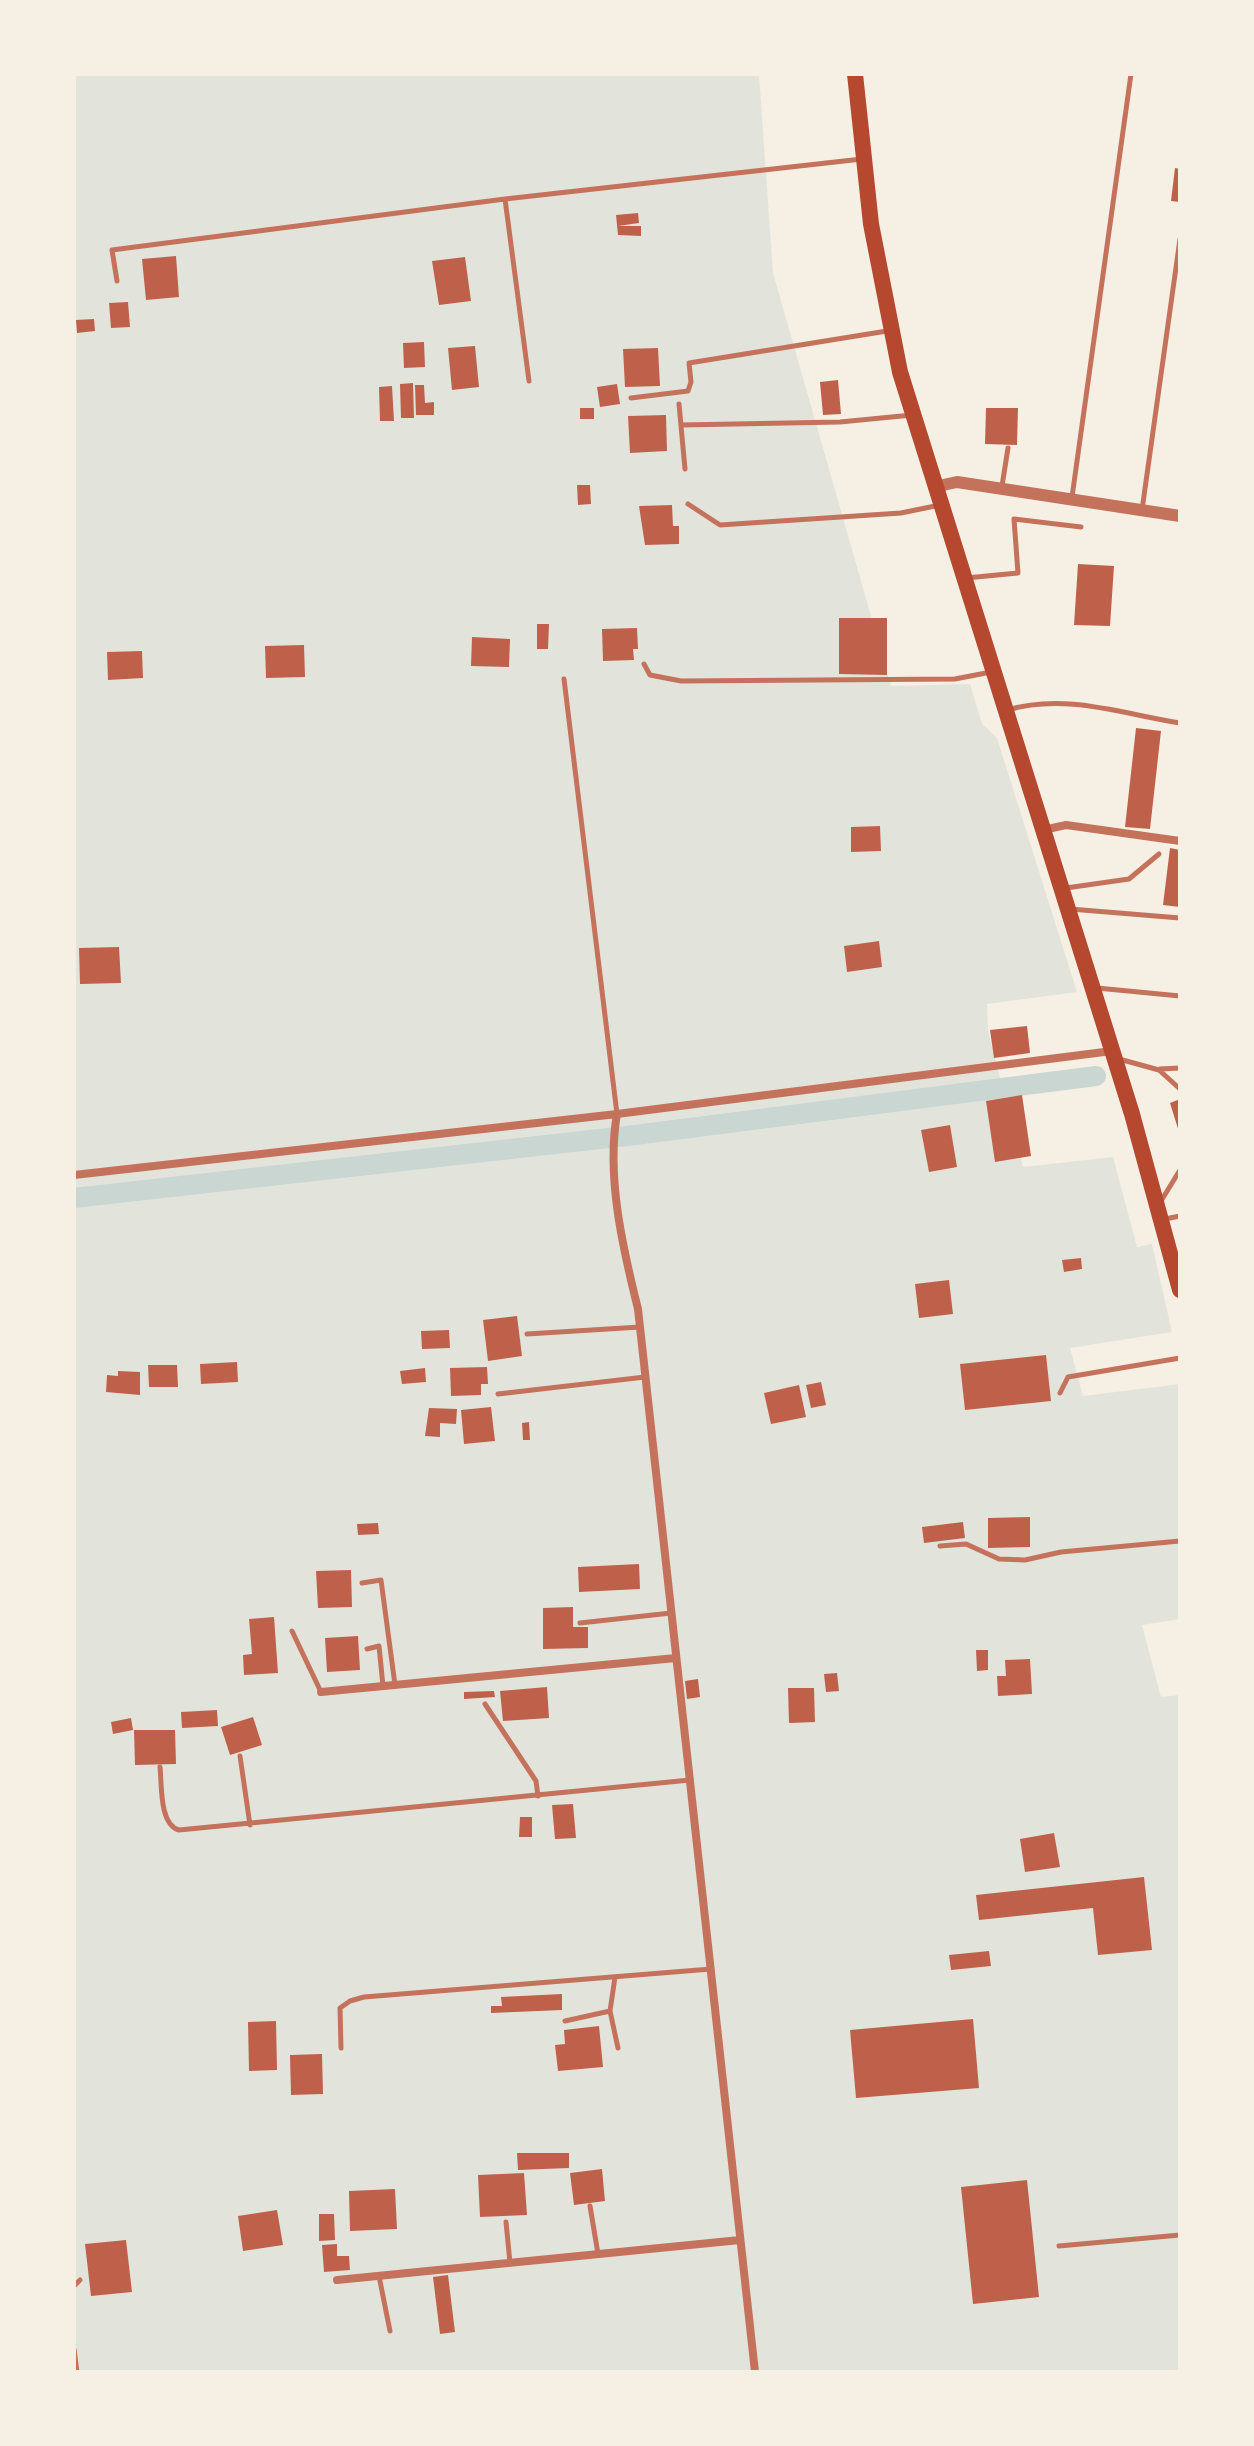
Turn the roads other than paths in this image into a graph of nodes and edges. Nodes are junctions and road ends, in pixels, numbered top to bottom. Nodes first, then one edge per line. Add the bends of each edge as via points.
1 (855, 74) edge
2 (1131, 74) edge
3 (863, 158) junction
4 (505, 199) junction
5 (1180, 239) edge
6 (117, 281) dead end
7 (891, 330) junction
8 (529, 381) dead end
9 (631, 398) dead end
10 (679, 404) dead end
11 (913, 415) junction
12 (681, 425) junction
13 (1008, 448) dead end
14 (685, 469) dead end
15 (934, 487) junction
16 (1002, 489) junction
17 (1072, 499) junction
18 (688, 504) dead end
19 (940, 505) junction
20 (1142, 510) junction
21 (1180, 516) edge
22 (1081, 527) dead end
23 (963, 579) junction
24 (644, 664) dead end
25 (993, 672) junction
26 (564, 679) dead end
27 (1005, 711) junction
28 (1180, 723) edge
29 (1043, 830) junction
30 (1180, 841) edge
31 (1159, 854) dead end
32 (1062, 889) junction
33 (1068, 909) junction
34 (1180, 918) edge
35 (1092, 987) junction
36 (1180, 996) edge
37 (1114, 1054) junction
38 (1180, 1068) edge
39 (1159, 1070) junction
40 (1180, 1089) edge
41 (617, 1114) junction
42 (1180, 1170) edge
43 (74, 1175) edge
44 (1160, 1212) junction
45 (1180, 1216) edge
46 (1180, 1290) edge
47 (640, 1327) junction
48 (527, 1334) dead end
49 (1180, 1358) edge
50 (645, 1377) junction
51 (1060, 1393) dead end
52 (498, 1394) dead end
53 (1180, 1541) edge
54 (940, 1546) dead end
55 (362, 1583) dead end
56 (672, 1613) junction
57 (580, 1623) dead end
58 (292, 1631) dead end
59 (367, 1649) dead end
60 (676, 1658) junction
61 (395, 1685) junction
62 (383, 1686) junction
63 (321, 1692) joint
64 (485, 1704) dead end
65 (240, 1756) dead end
66 (160, 1767) dead end
67 (690, 1780) junction
68 (538, 1796) junction
69 (250, 1825) junction
70 (711, 1969) junction
71 (615, 1977) junction
72 (610, 2011) junction
73 (565, 2021) dead end
74 (341, 2048) dead end
75 (618, 2048) dead end
76 (590, 2206) dead end
77 (506, 2222) dead end
78 (1180, 2235) edge
79 (740, 2240) junction
80 (1059, 2246) dead end
81 (598, 2254) junction
82 (510, 2263) junction
83 (379, 2276) junction
84 (80, 2280) dead end
85 (337, 2280) dead end
86 (74, 2286) edge
87 (390, 2331) dead end
88 (74, 2349) edge
89 (77, 2372) edge
90 (755, 2372) edge

1 - 3 main road
2 - 17 lane
3 - 4 lane
3 - 7 main road
4 - 6 lane via 112,250
4 - 8 lane
5 - 20 lane
7 - 9 lane via 689,363 688,391
7 - 11 main road
10 - 12 lane
11 - 12 lane
11 - 15 main road
12 - 14 lane
13 - 16 lane
15 - 16 street via 957,482
15 - 19 main road
16 - 17 street
17 - 20 street
18 - 19 lane via 720,525 901,513
19 - 23 main road
20 - 21 street
22 - 23 lane via 1014,519 1018,573
23 - 25 main road
24 - 25 lane via 650,675 681,681 955,679
25 - 27 main road
26 - 41 lane
27 - 28 lane via 1030,704 1095,706
27 - 29 main road
29 - 30 street via 1066,825
29 - 32 main road
31 - 32 lane via 1129,879
32 - 33 main road
33 - 34 lane
33 - 35 main road
35 - 36 lane
35 - 37 main road
37 - 39 lane
37 - 41 street
37 - 44 main road
38 - 39 lane
39 - 40 lane
41 - 43 street
41 - 47 street via 615,1161 625,1259
42 - 44 lane
44 - 45 lane
44 - 46 main road
47 - 48 lane
47 - 50 street
49 - 51 lane via 1068,1377
50 - 52 lane
50 - 56 street
53 - 54 lane via 1025,1560 999,1559 966,1544
55 - 61 lane via 381,1580
56 - 57 lane
56 - 60 street
58 - 63 lane
59 - 62 lane via 379,1646
60 - 61 street
60 - 67 street
61 - 62 street
62 - 63 street
64 - 68 lane via 536,1781
65 - 69 lane
66 - 69 lane via 171,1828
67 - 68 lane
67 - 70 street
68 - 69 lane
70 - 71 lane
70 - 79 street
71 - 72 lane
71 - 74 lane via 350,2001 340,2008
72 - 73 lane
72 - 75 lane
76 - 81 lane
77 - 82 lane
78 - 80 lane
79 - 81 street
79 - 90 street
81 - 82 street
82 - 83 street
83 - 85 street
83 - 87 lane
84 - 86 lane
88 - 89 lane

